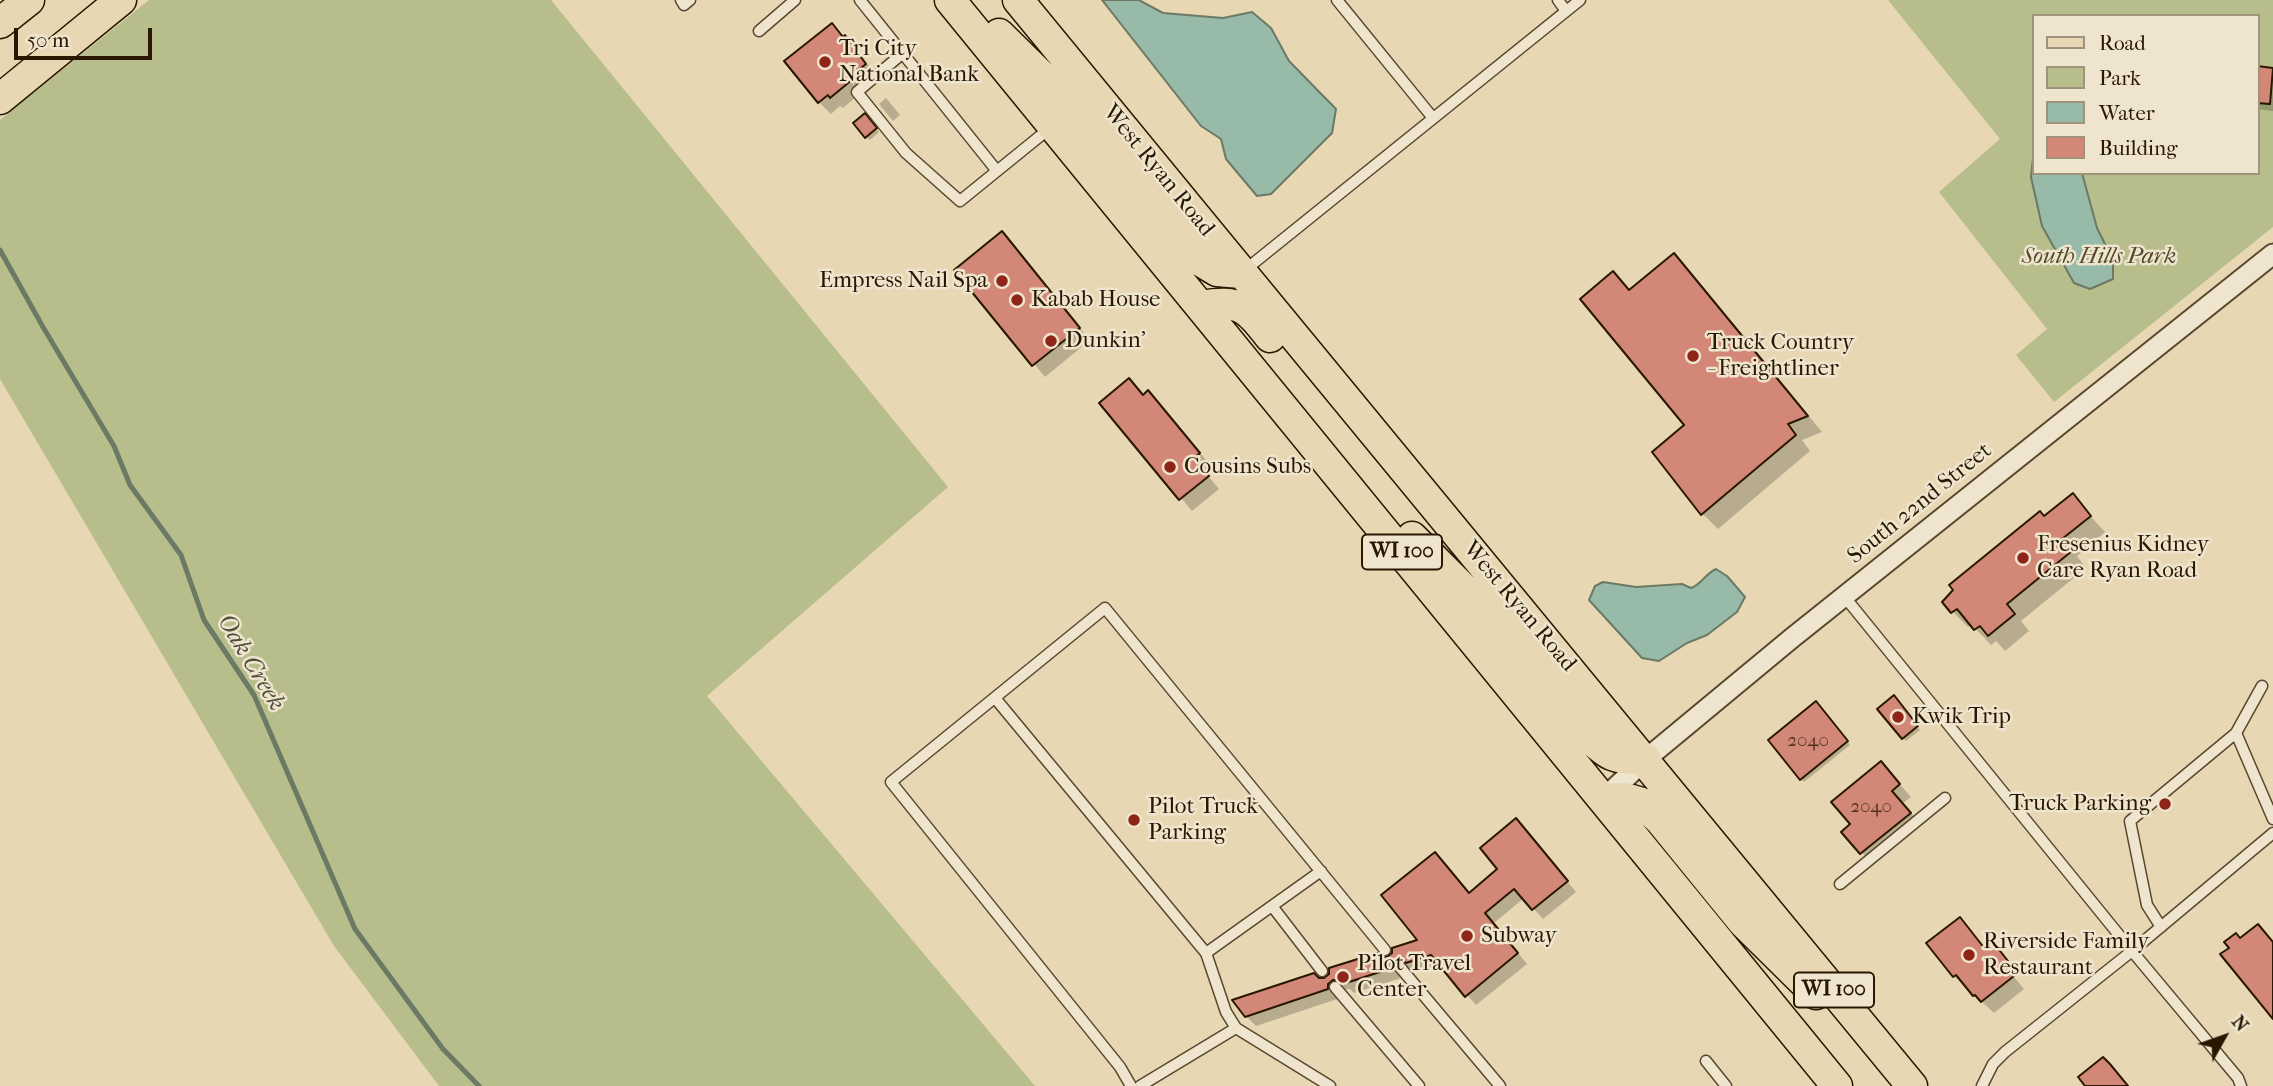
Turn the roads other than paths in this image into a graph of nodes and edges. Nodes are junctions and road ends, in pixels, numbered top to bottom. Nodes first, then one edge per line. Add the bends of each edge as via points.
1 (29, 0) edge
2 (121, 0) edge
3 (681, 0) edge
4 (690, 0) edge
5 (796, 0) edge
6 (860, 0) edge
7 (952, 0) edge
8 (997, 0) edge
9 (1018, 0) edge
10 (1337, 0) edge
11 (1558, 0) edge
12 (1580, 0) edge
13 (1566, 11) junction
14 (0, 23) edge
15 (759, 31) dead end
16 (903, 53) junction
17 (1080, 75) junction
18 (0, 99) edge
19 (1433, 118) junction
20 (1053, 126) junction
21 (997, 171) junction
22 (2273, 254) edge
23 (1224, 287) junction
24 (1398, 461) junction
25 (1344, 481) junction
26 (1844, 596) junction
27 (2262, 685) dead end
28 (995, 698) junction
29 (2236, 733) junction
30 (1646, 759) junction
31 (1945, 798) dead end
32 (1603, 799) junction
33 (2273, 818) edge
34 (2273, 833) edge
35 (1321, 871) junction
36 (1840, 884) dead end
37 (1272, 906) junction
38 (2161, 927) junction
39 (1385, 950) dead end
40 (2132, 951) junction
41 (1206, 953) junction
42 (1399, 966) dead end
43 (1322, 971) dead end
44 (1335, 987) dead end
45 (1236, 1028) junction
46 (1872, 1036) junction
47 (1706, 1060) dead end
48 (1131, 1086) edge
49 (1140, 1086) edge
50 (1330, 1086) edge
51 (1419, 1086) edge
52 (1500, 1086) edge
53 (1726, 1086) edge
54 (1837, 1086) edge
55 (1912, 1086) edge
56 (1982, 1086) edge
57 (2241, 1086) edge

1 - 14 main road
2 - 18 main road
3 - 4 lane via 684,5
5 - 15 lane
6 - 16 lane
7 - 20 main road, West Ryan Road / WI 100
7 - 23 main road via 999,34 1059,93 1192,256 1217,271
8 - 17 main road
9 - 17 main road, West Ryan Road / WI 100
10 - 19 lane
11 - 13 lane
12 - 13 lane
13 - 19 lane
16 - 21 lane
16 - 21 lane via 857,92 906,153 960,201
17 - 23 main road, West Ryan Road / WI 100
19 - 23 lane
20 - 21 lane
20 - 23 main road, West Ryan Road / WI 100
22 - 26 street, South 22nd Street
23 - 24 main road, West Ryan Road / WI 100
23 - 24 main road via 1222,302 1249,311 1302,377 1357,430
23 - 25 main road, West Ryan Road / WI 100
24 - 30 main road, West Ryan Road / WI 100
25 - 30 main road via 1392,519 1478,603 1604,753 1624,760
25 - 32 main road, West Ryan Road / WI 100
26 - 30 street, South 22nd Street
26 - 40 lane
27 - 29 lane
28 - 35 lane via 1105,608
28 - 41 lane
28 - 48 lane via 891,782
29 - 33 lane
29 - 38 lane via 2130,821 2147,905
30 - 32 street, South 22nd Street
30 - 46 main road, West Ryan Road / WI 100
31 - 36 lane
32 - 46 main road via 1642,803 1743,922 1834,1013
32 - 54 main road, West Ryan Road / WI 100
34 - 38 lane
35 - 37 lane
35 - 39 lane
37 - 41 lane
37 - 43 lane
38 - 40 lane
40 - 56 lane via 2005,1052
40 - 57 lane
41 - 45 lane
42 - 52 lane
44 - 51 lane
45 - 49 lane
45 - 50 lane
46 - 55 main road, West Ryan Road / WI 100
47 - 53 lane

